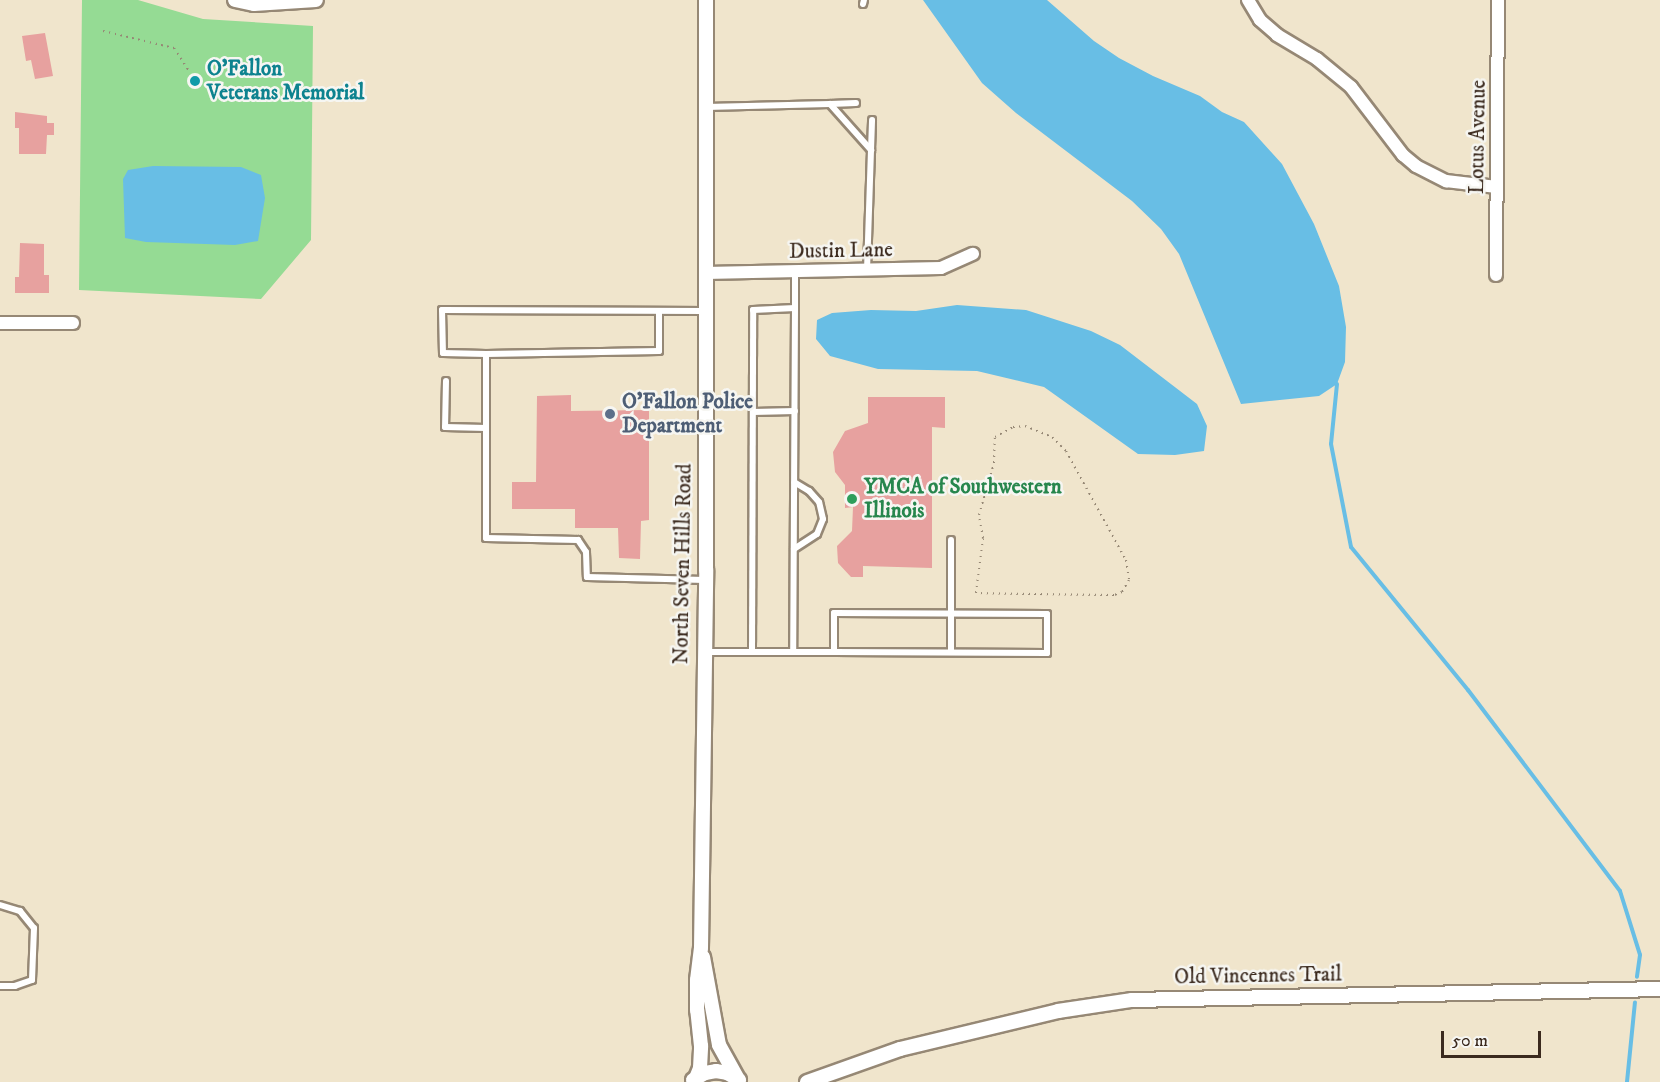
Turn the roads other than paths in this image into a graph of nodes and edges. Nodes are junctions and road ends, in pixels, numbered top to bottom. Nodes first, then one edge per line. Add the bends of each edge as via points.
1 (235, 0) edge
2 (316, 0) edge
3 (706, 0) edge
4 (1248, 0) edge
5 (1498, 0) edge
6 (830, 104) junction
7 (856, 104) dead end
8 (706, 108) junction
9 (872, 120) dead end
10 (871, 150) junction
11 (1497, 186) junction
12 (973, 254) dead end
13 (867, 270) junction
14 (795, 271) junction
15 (705, 273) junction
16 (1496, 275) dead end
17 (795, 308) junction
18 (659, 311) junction
19 (705, 311) junction
20 (0, 323) edge
21 (73, 323) dead end
22 (486, 354) junction
23 (446, 381) dead end
24 (795, 411) junction
25 (753, 412) junction
26 (486, 428) junction
27 (794, 482) junction
28 (951, 540) dead end
29 (794, 549) junction
30 (705, 580) junction
31 (951, 614) junction
32 (703, 652) junction
33 (752, 652) junction
34 (793, 652) junction
35 (834, 652) junction
36 (951, 652) junction
37 (0, 905) edge
38 (701, 948) junction
39 (0, 986) edge
40 (1660, 989) edge
41 (863, 1062) junction
42 (694, 1080) edge
43 (739, 1080) edge
44 (807, 1082) edge
45 (833, 1082) edge

1 - 2 street via 254,4
3 - 8 street, North Seven Hills Road
4 - 11 street via 1260,20 1276,35 1317,59 1351,87 1403,155 1416,166 1446,181
5 - 11 street, Lotus Avenue
6 - 7 lane
6 - 8 lane
6 - 10 lane
8 - 15 street, North Seven Hills Road
9 - 10 lane
10 - 13 lane
11 - 16 street, Lotus Avenue
12 - 13 street, Dustin Lane via 941,268
13 - 14 street, Dustin Lane
14 - 15 street, Dustin Lane
14 - 17 lane
15 - 19 street, North Seven Hills Road
17 - 24 lane
17 - 25 lane via 753,310
18 - 19 lane
18 - 22 lane via 659,351
18 - 22 lane via 442,310 443,353
19 - 30 street, North Seven Hills Road
20 - 21 street
22 - 26 lane
23 - 26 lane via 446,427
24 - 25 lane
24 - 27 lane
25 - 33 lane
26 - 30 lane via 486,538 578,540 586,552 587,577
27 - 29 lane
27 - 29 lane via 819,502 823,519 817,534
28 - 31 lane
29 - 34 lane
30 - 32 street, North Seven Hills Road
31 - 35 lane via 834,613
31 - 36 lane
31 - 36 lane via 1047,614 1047,653
32 - 33 lane
32 - 38 street, North Seven Hills Road
33 - 34 lane
34 - 35 lane
35 - 36 lane
37 - 39 lane via 20,911 34,928 32,980
38 - 42 street, North Seven Hills Road via 697,1010 700,1068
38 - 43 street, North Seven Hills Road via 719,1045
40 - 41 street, Old Vincennes Trail via 1132,1000 1059,1011 900,1049
41 - 44 street, Old Vincennes Trail
41 - 45 street, Old Vincennes Trail
42 - 43 street via 716,1071

